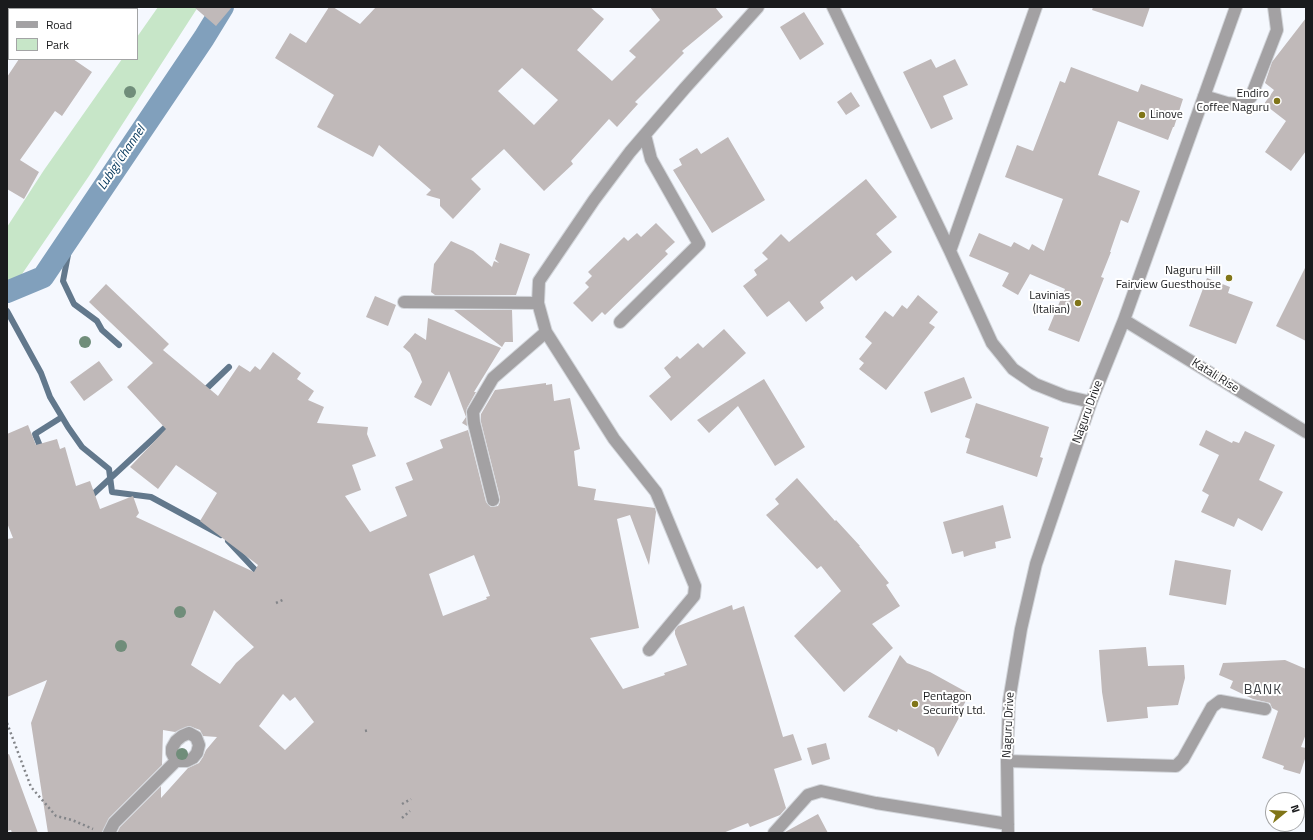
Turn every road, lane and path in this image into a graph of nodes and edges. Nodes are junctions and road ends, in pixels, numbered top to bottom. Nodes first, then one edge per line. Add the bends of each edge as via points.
1 (758, 7) edge
2 (833, 7) edge
3 (1036, 7) edge
4 (1236, 7) edge
5 (1274, 7) edge
6 (1204, 96) junction
7 (644, 136) junction
8 (950, 250) junction
9 (404, 302) dead end
10 (538, 303) junction
11 (1124, 320) junction
12 (620, 322) dead end
13 (546, 332) junction
14 (1091, 402) junction
15 (1306, 432) edge
16 (493, 500) dead end
17 (285, 599) dead end
18 (276, 603) dead end
19 (649, 650) dead end
20 (1265, 709) dead end
21 (7, 724) edge
22 (176, 761) dead end
23 (1007, 761) junction
24 (411, 799) dead end
25 (402, 804) dead end
26 (410, 811) dead end
27 (402, 818) dead end
28 (1008, 828) edge
29 (96, 830) dead end
30 (110, 833) edge
31 (774, 833) edge

1 - 7 street
2 - 8 street
3 - 8 street
4 - 6 street, Naguru Drive
5 - 6 street via 1277,30 1252,97 1236,104
6 - 11 street, Naguru Drive
7 - 10 street via 594,200 539,281
7 - 12 street via 651,159 699,244
8 - 14 street via 992,343 1013,369 1035,384 1065,396
9 - 10 street
10 - 13 street
11 - 14 street, Naguru Drive
11 - 15 street, Katali Rise
13 - 16 street via 493,378 473,412
13 - 19 street via 614,439 656,492 695,586 694,596
14 - 23 street, Naguru Drive via 1036,564 1024,615 1009,701
17 - 18 path
20 - 23 street via 1220,701 1212,707 1183,759 1176,766
21 - 29 path via 31,787 56,816
22 - 30 street via 114,823
23 - 28 street, Naguru Drive
24 - 25 path
26 - 27 path
28 - 31 street via 821,791 808,795

